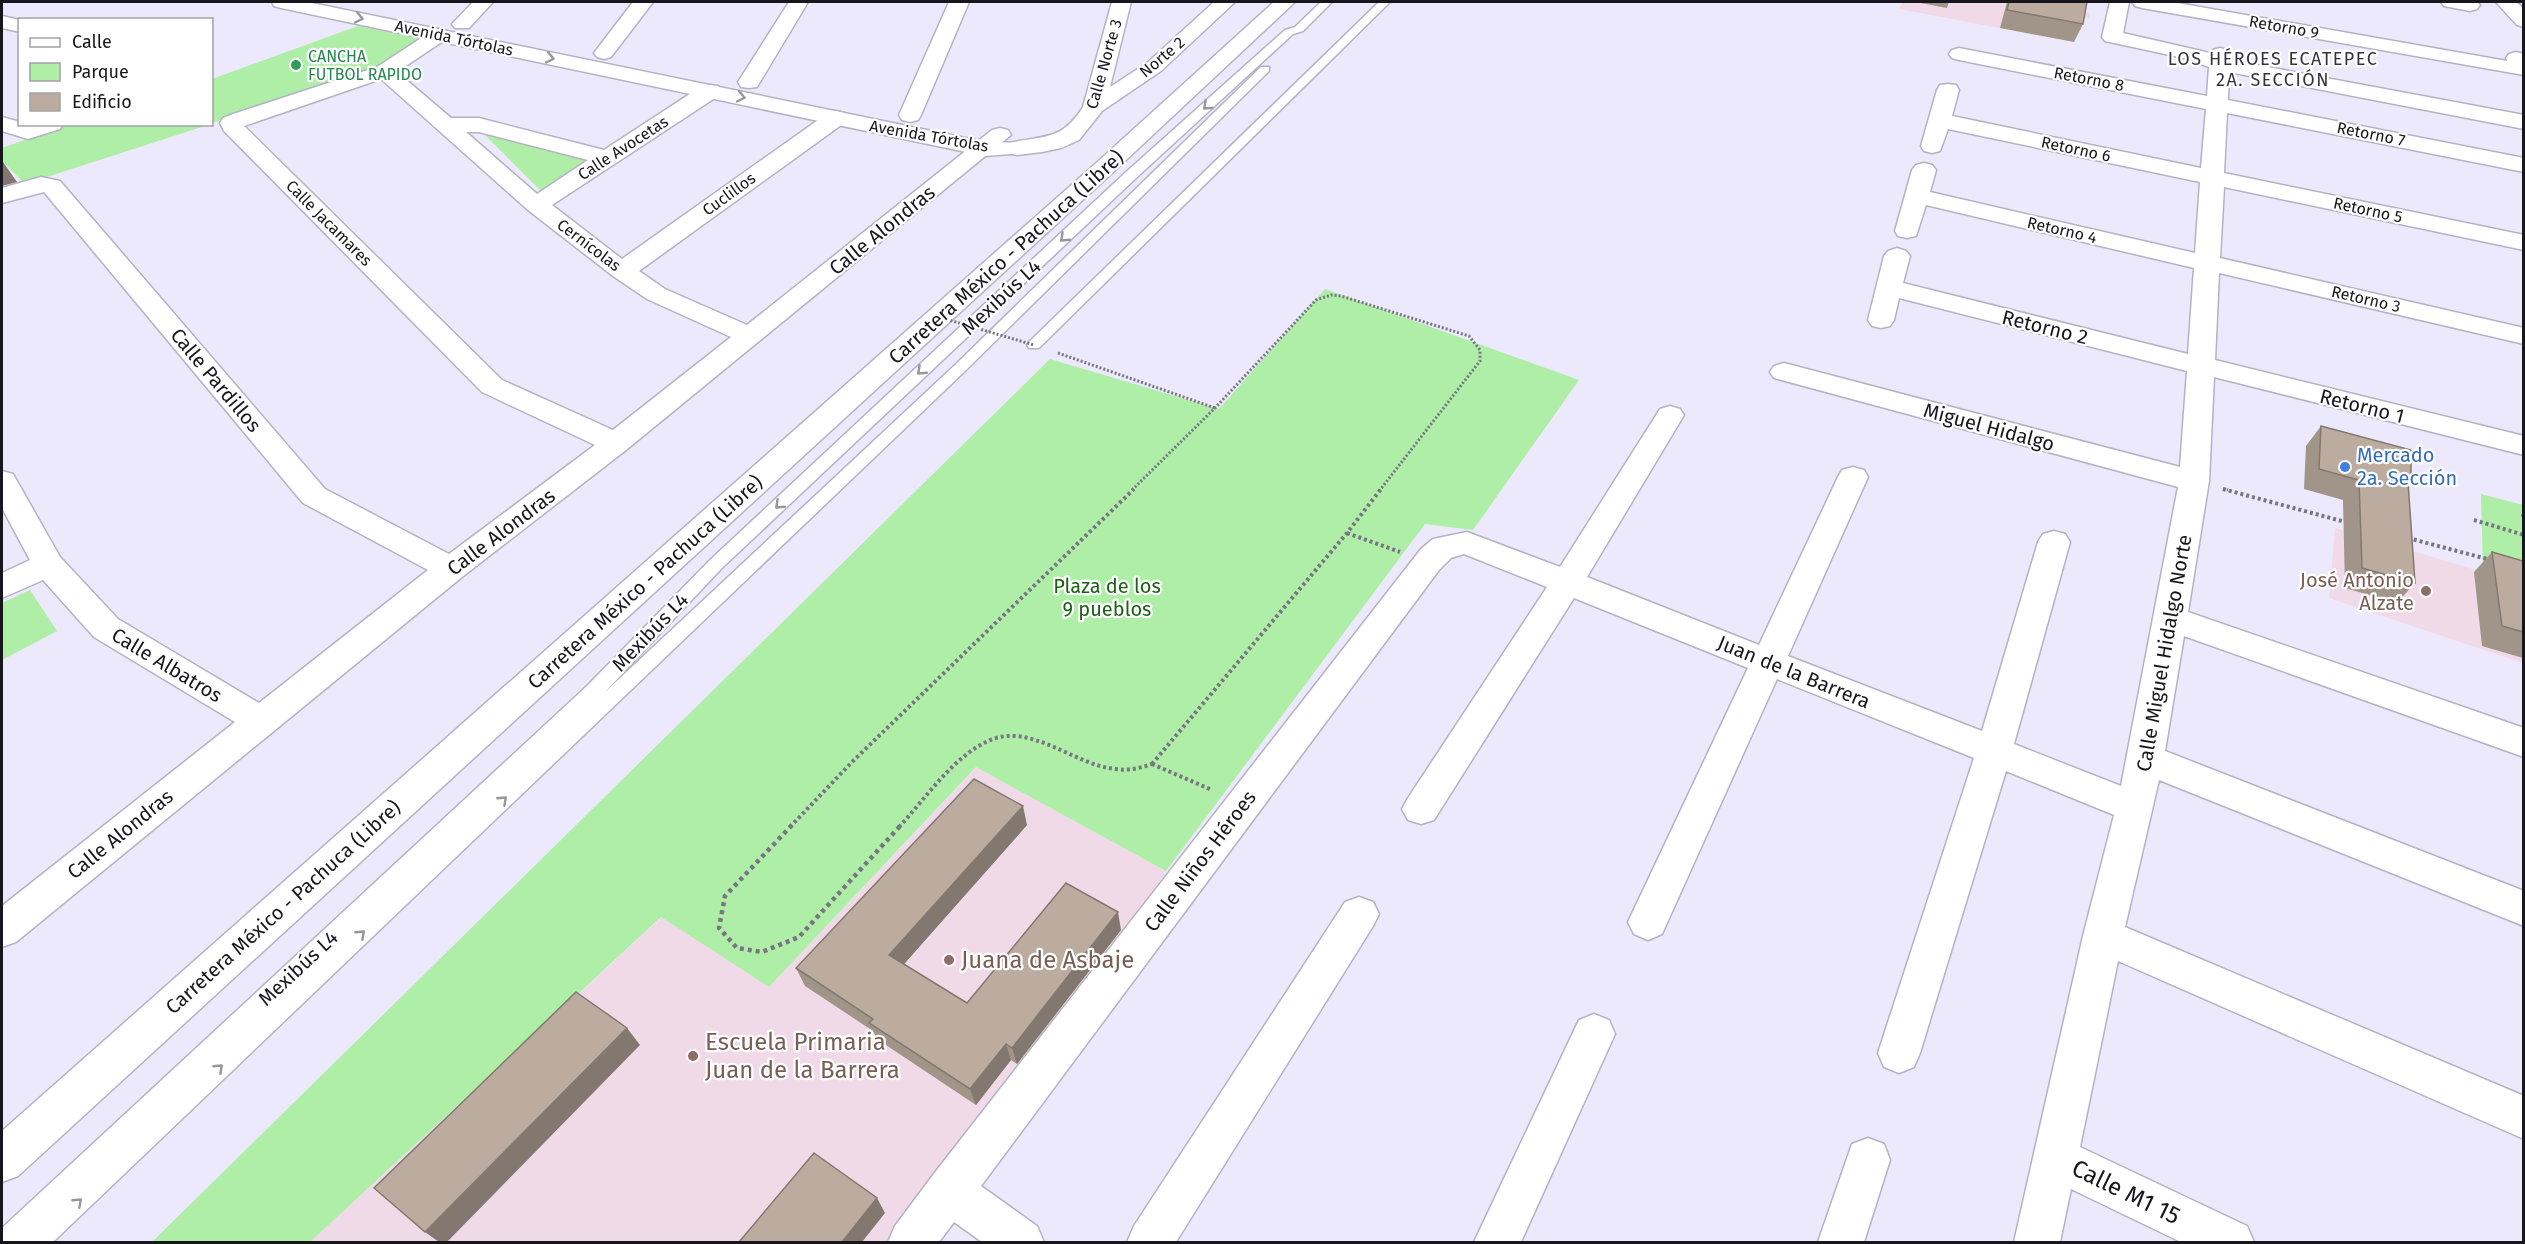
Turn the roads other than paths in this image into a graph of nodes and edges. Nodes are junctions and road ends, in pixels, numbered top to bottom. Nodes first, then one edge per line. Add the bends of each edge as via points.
1 (281, 2) edge
2 (354, 2) edge
3 (483, 2) edge
4 (643, 2) edge
5 (798, 2) edge
6 (959, 2) edge
7 (1121, 2) edge
8 (1225, 2) edge
9 (1327, 2) edge
10 (1385, 2) edge
11 (2119, 2) edge
12 (2142, 2) edge
13 (2451, 2) edge
14 (2468, 2) edge
15 (2506, 2) edge
16 (1292, 15) edge
17 (2523, 21) edge
18 (2, 22) edge
19 (462, 24) junction
20 (18, 26) edge
21 (439, 35) junction
22 (604, 53) junction
23 (2211, 58) junction
24 (2516, 58) dead end
25 (384, 71) junction
26 (749, 82) junction
27 (710, 91) junction
28 (2218, 104) junction
29 (1094, 107) junction
30 (910, 115) junction
31 (2518, 115) edge
32 (836, 118) junction
33 (1940, 120) junction
34 (2, 124) edge
35 (447, 125) junction
36 (46, 126) edge
37 (1001, 144) junction
38 (1932, 146) dead end
39 (606, 158) junction
40 (2523, 165) edge
41 (1924, 170) dead end
42 (2213, 177) junction
43 (2, 196) edge
44 (1916, 196) junction
45 (537, 205) junction
46 (1907, 231) dead end
47 (2523, 243) edge
48 (1898, 256) dead end
49 (2208, 263) junction
50 (622, 271) junction
51 (1890, 288) junction
52 (1881, 320) dead end
53 (750, 336) junction
54 (2523, 336) edge
55 (1039, 346) road end
56 (2201, 366) junction
57 (1784, 372) dead end
58 (1670, 415) dead end
59 (616, 444) junction
60 (2523, 446) edge
61 (1853, 477) dead end
62 (2, 481) edge
63 (2194, 481) junction
64 (2054, 542) dead end
65 (1439, 553) joint
66 (48, 565) junction
67 (451, 569) junction
68 (1567, 583) junction
69 (2, 586) edge
70 (2171, 619) junction
71 (1769, 662) junction
72 (261, 721) junction
73 (2523, 743) edge
74 (1994, 751) junction
75 (2146, 759) junction
76 (2135, 807) junction
77 (1421, 809) dead end
78 (2523, 909) edge
79 (9, 912) edge
80 (1359, 914) dead end
81 (1648, 922) dead end
82 (2103, 936) junction
83 (1594, 1034) dead end
84 (1899, 1053) dead end
85 (2523, 1118) edge
86 (2054, 1158) junction
87 (2, 1160) edge
88 (1868, 1160) dead end
89 (949, 1191) junction
90 (5, 1242) edge
91 (35, 1242) edge
92 (910, 1242) edge
93 (1021, 1242) edge
94 (1150, 1242) edge
95 (1497, 1242) edge
96 (1842, 1242) edge
97 (2037, 1242) edge
98 (2231, 1242) edge

1 -> 21 street, Avenida Tórtolas
2 - 19 street, Avenida Tórtolas
3 - 19 street
4 - 22 street
5 - 26 street
6 - 30 street
7 - 29 street, Calle Norte 3
8 - 29 street, Norte 2 via 1154,67
9 - 16 lane, Mexibús L4
10 - 55 lane
11 - 23 street via 2112,37
12 - 24 street, Retorno 9 via 2520,70
13 - 14 street via 2470,5
15 - 17 street
16 - 87 street, Carretera México - Pachuca (Libre) via 939,317
16 -> 90 lane, Mexibús L4 via 1289,32 724,555 594,691
91 -> 16 lane, Mexibús L4 via 960,368 1301,34
18 - 20 street
19 - 22 street, Avenida Tórtolas
21 - 25 street, Calle Jacamares
21 -> 27 street, Avenida Tórtolas
22 - 26 street, Avenida Tórtolas
23 - 28 street, Calle Miguel Hidalgo Norte
23 - 31 street
25 - 35 street, Cernícolas
25 - 59 street, Calle Jacamares via 241,119 232,126 492,386
26 - 30 street, Avenida Tórtolas
27 -> 32 street, Avenida Tórtolas
27 - 39 street, Calle Avocetas
28 - 33 street, Retorno 8 via 1961,47
28 - 40 street, Retorno 7
28 - 42 street, Calle Miguel Hidalgo Norte
29 - 37 street, Calle Norte 3 via 1075,135 1053,145
30 - 37 street, Avenida Tórtolas
32 - 37 street, Avenida Tórtolas
32 - 50 street, Cuclillos
33 - 38 street
33 - 42 street, Retorno 6
34 - 36 street via 28,132
35 - 39 street via 479,125
35 - 45 street, Cernícolas
37 - 53 street, Calle Alondras
39 - 45 street, Calle Avocetas
41 - 44 street
42 - 47 street, Retorno 5
42 - 49 street, Calle Miguel Hidalgo Norte
43 - 67 street, Calle Pardillos via 38,185 52,186 314,496
44 - 46 street
44 - 49 street, Retorno 4
45 - 50 street, Cernícolas
48 - 51 street
49 - 54 street, Retorno 3
49 - 56 street, Calle Miguel Hidalgo Norte
50 - 53 street, Cernícolas via 656,294
51 - 52 street
51 - 56 street, Retorno 2
53 - 59 street, Calle Alondras
56 - 60 street, Retorno 1
56 - 63 street, Calle Miguel Hidalgo Norte
57 - 63 street, Miguel Hidalgo
58 - 68 street
59 - 67 street, Calle Alondras
61 - 71 street
62 - 66 street, Calle Albatros
63 - 70 street, Calle Miguel Hidalgo Norte
64 - 74 street
65 - 68 street, Juan de la Barrera via 1467,543
65 - 89 street, Calle Niños Héroes
66 - 69 street
66 - 72 street, Calle Albatros via 106,628
67 - 72 street, Calle Alondras
68 - 71 street, Juan de la Barrera
68 - 77 street
70 - 73 street
70 - 75 street, Calle Miguel Hidalgo Norte
71 - 74 street, Juan de la Barrera
71 - 81 street
72 - 79 street, Calle Alondras
74 - 76 street, Juan de la Barrera
74 - 84 street
75 - 76 street, Calle Miguel Hidalgo Norte
75 - 78 street
76 - 82 street, Calle Miguel Hidalgo Norte
80 - 94 street
82 - 85 street
82 - 86 street, Calle Miguel Hidalgo Norte
83 - 95 street
86 - 97 street, Calle Miguel Hidalgo Norte
86 - 98 street, Calle M1 15
88 - 96 street
89 - 92 street, Calle Niños Héroes
89 - 93 street

